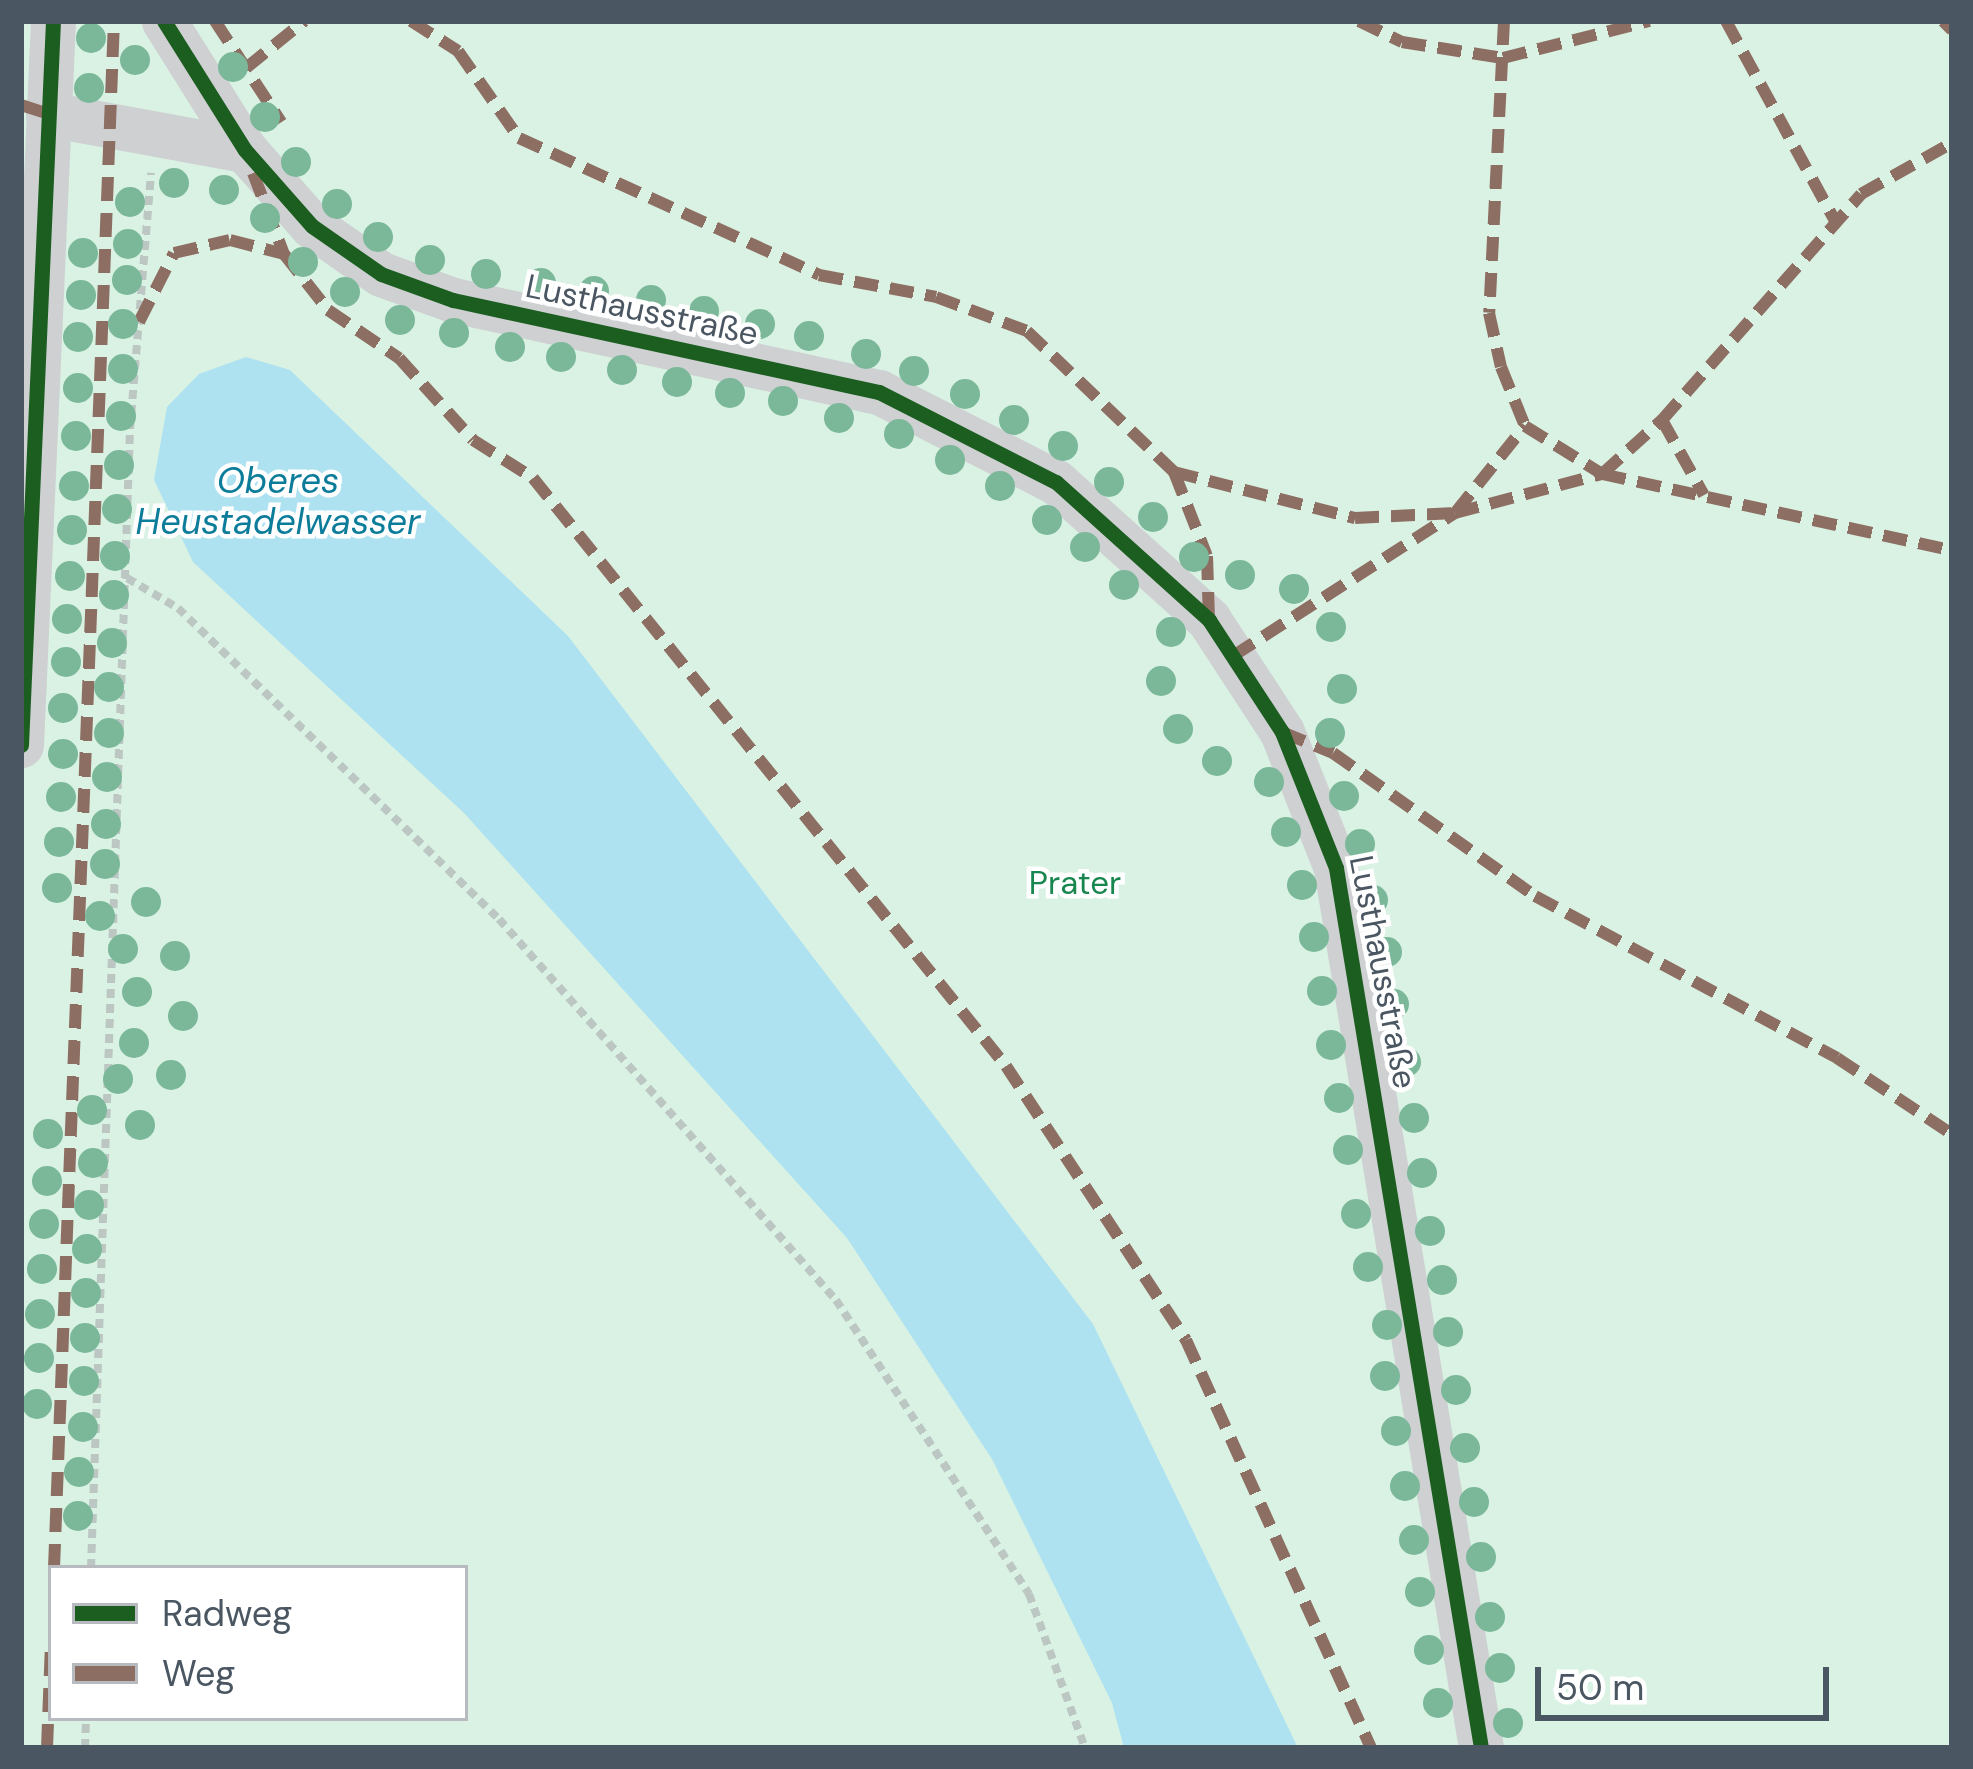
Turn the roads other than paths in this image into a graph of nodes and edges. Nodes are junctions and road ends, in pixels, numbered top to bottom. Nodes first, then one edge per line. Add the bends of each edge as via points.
1 (53, 21) edge
2 (164, 21) edge
3 (48, 114) junction
4 (245, 150) junction
5 (21, 745) edge
6 (1481, 1748) edge

1 - 3 street
2 - 4 street, Lusthausstraße
3 - 4 street
3 - 5 street
4 - 6 street, Lusthausstraße via 312,226 381,274 453,300 879,392 1056,482 1209,620 1282,732 1336,868

